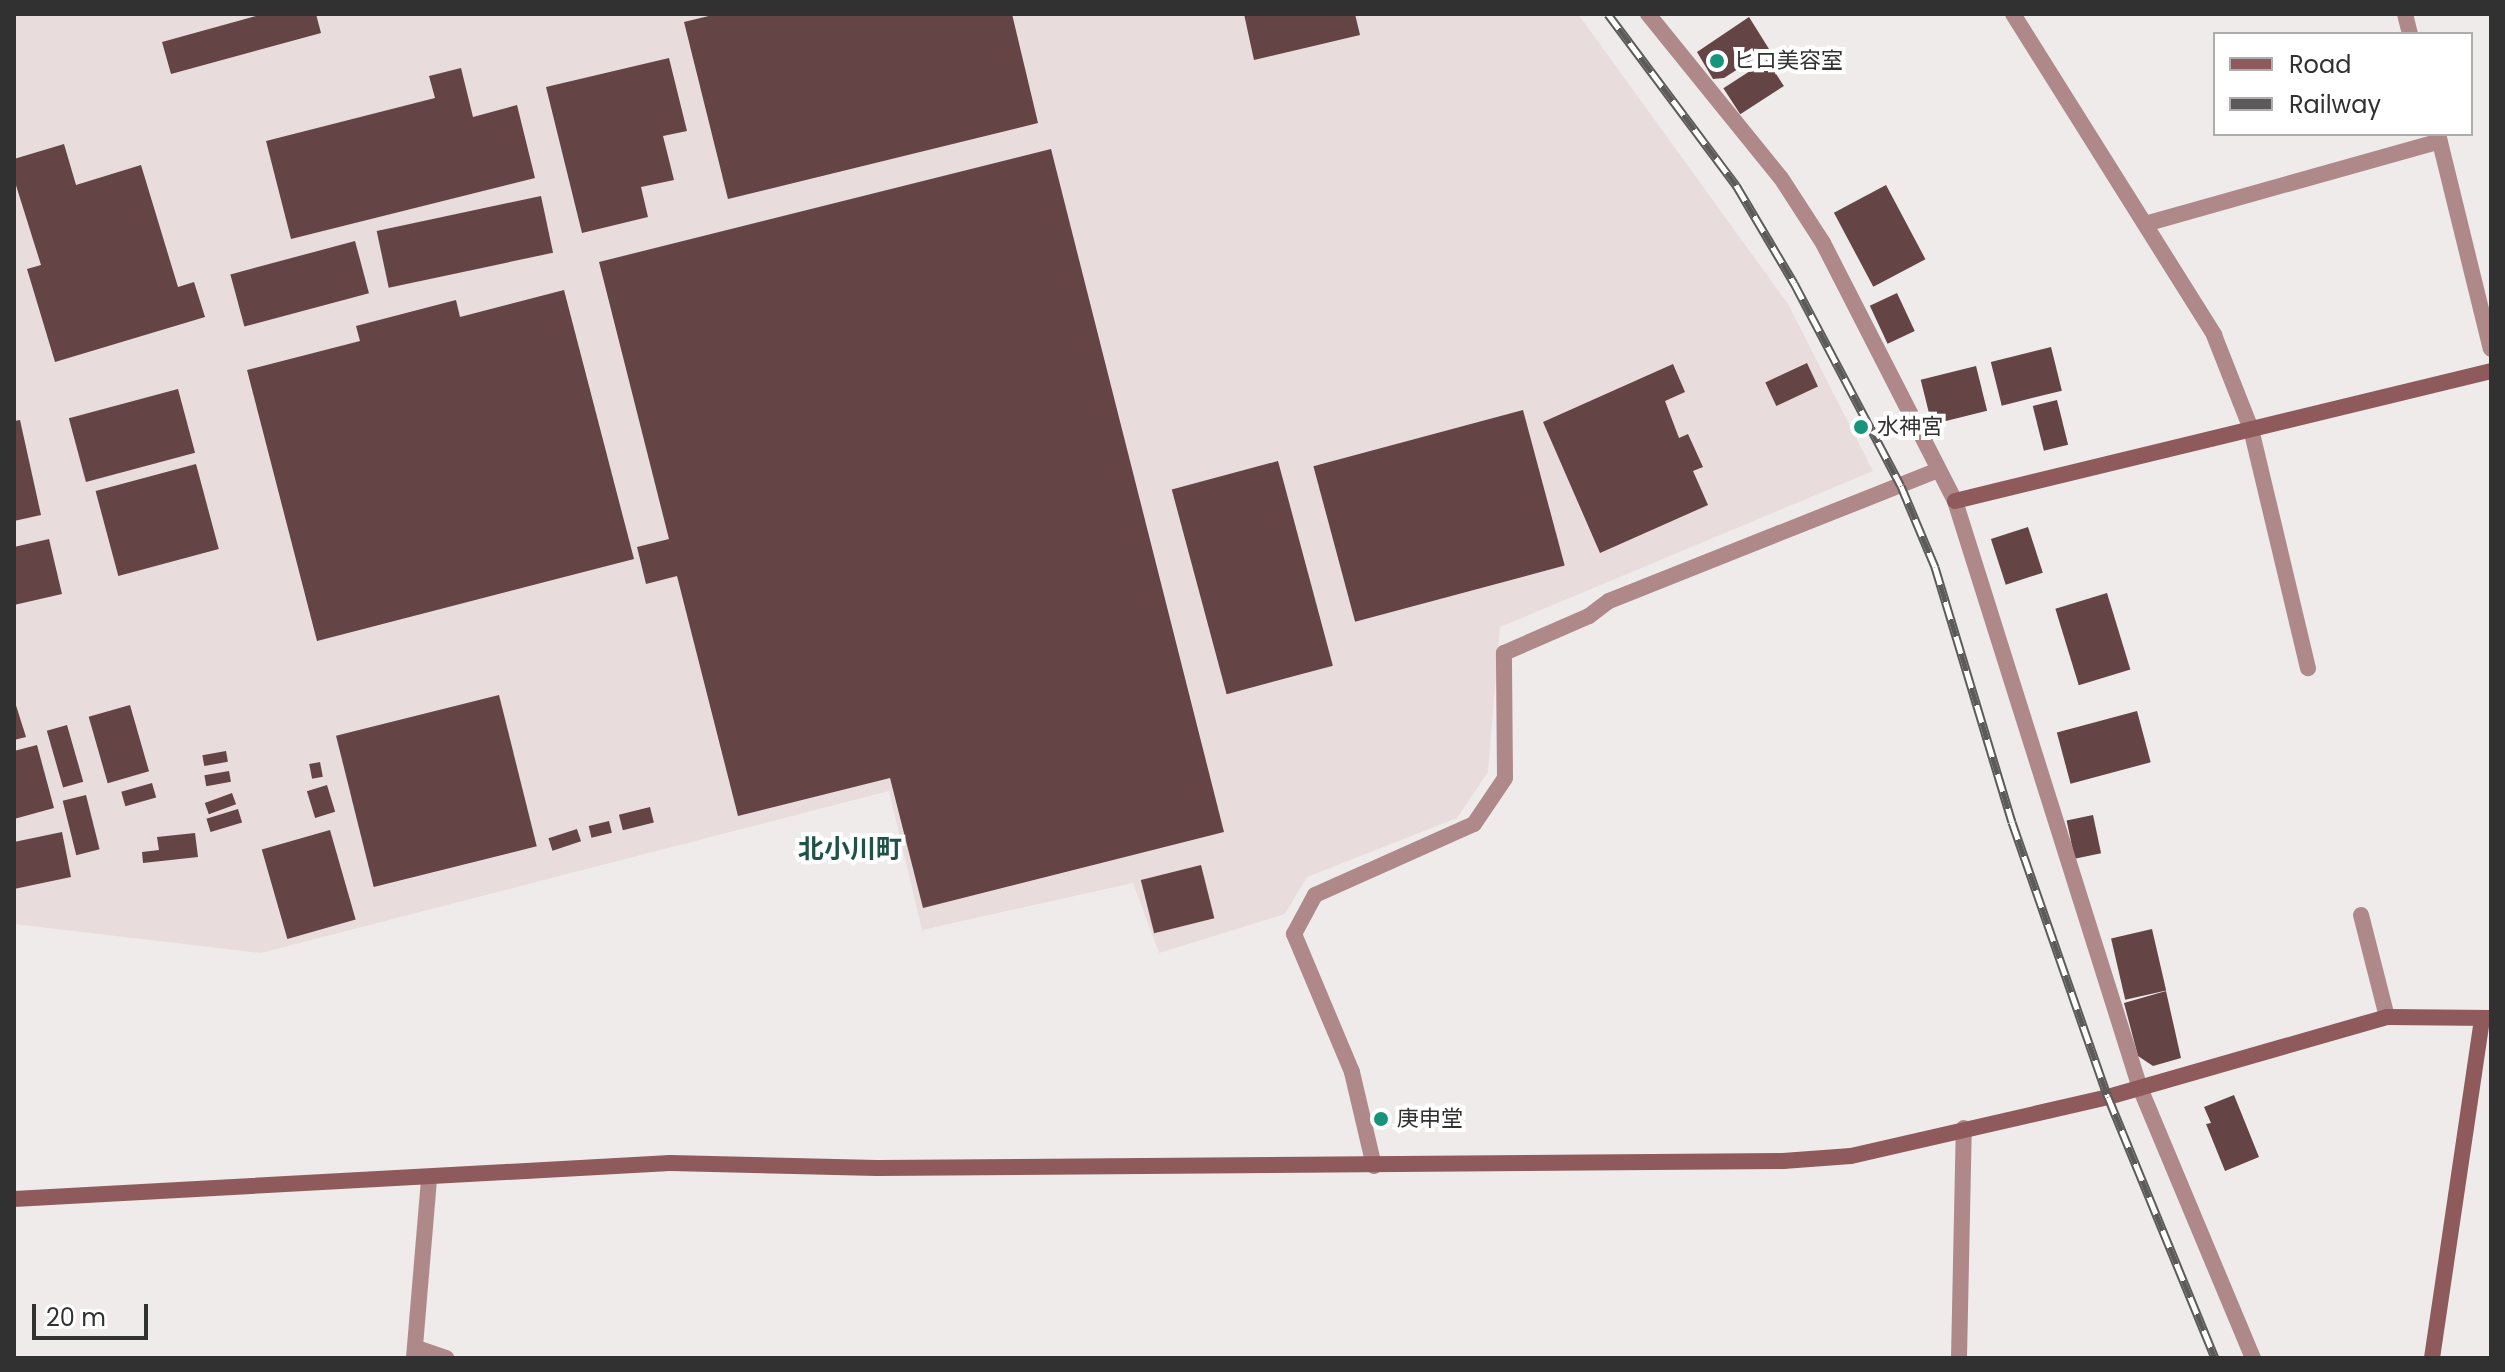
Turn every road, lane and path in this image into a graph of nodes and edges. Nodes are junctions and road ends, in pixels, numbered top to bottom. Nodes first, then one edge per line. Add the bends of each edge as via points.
1 (1648, 14) edge
2 (2013, 14) edge
3 (2439, 138) edge
4 (2145, 224) junction
5 (2491, 349) edge
6 (2491, 371) edge
7 (2251, 429) junction
8 (1936, 471) junction
9 (1955, 501) junction
10 (2308, 668) dead end
11 (2361, 915) dead end
12 (2387, 1017) junction
13 (2487, 1019) edge
14 (2140, 1088) junction
15 (1964, 1128) junction
16 (1374, 1166) junction
17 (429, 1179) junction
18 (14, 1199) edge
19 (416, 1353) edge
20 (446, 1358) edge
21 (1959, 1358) edge
22 (2253, 1358) edge
23 (2432, 1358) edge

1 - 8 street via 1781,178 1823,243
2 - 4 street
3 - 4 street
3 - 5 street
4 - 7 street via 2214,335
6 - 7 street
7 - 9 street
7 - 10 street
8 - 9 street
8 - 16 street via 1609,601 1504,653 1505,778 1474,824 1315,895 1294,934 1352,1072
9 - 14 street
11 - 12 street
12 - 13 street
12 - 14 street
13 - 23 street
14 - 15 street
14 - 22 street
15 - 16 street via 1851,1156 1783,1161
15 - 21 street
16 - 17 street via 670,1163
17 - 18 street
17 - 19 street
19 - 20 street

